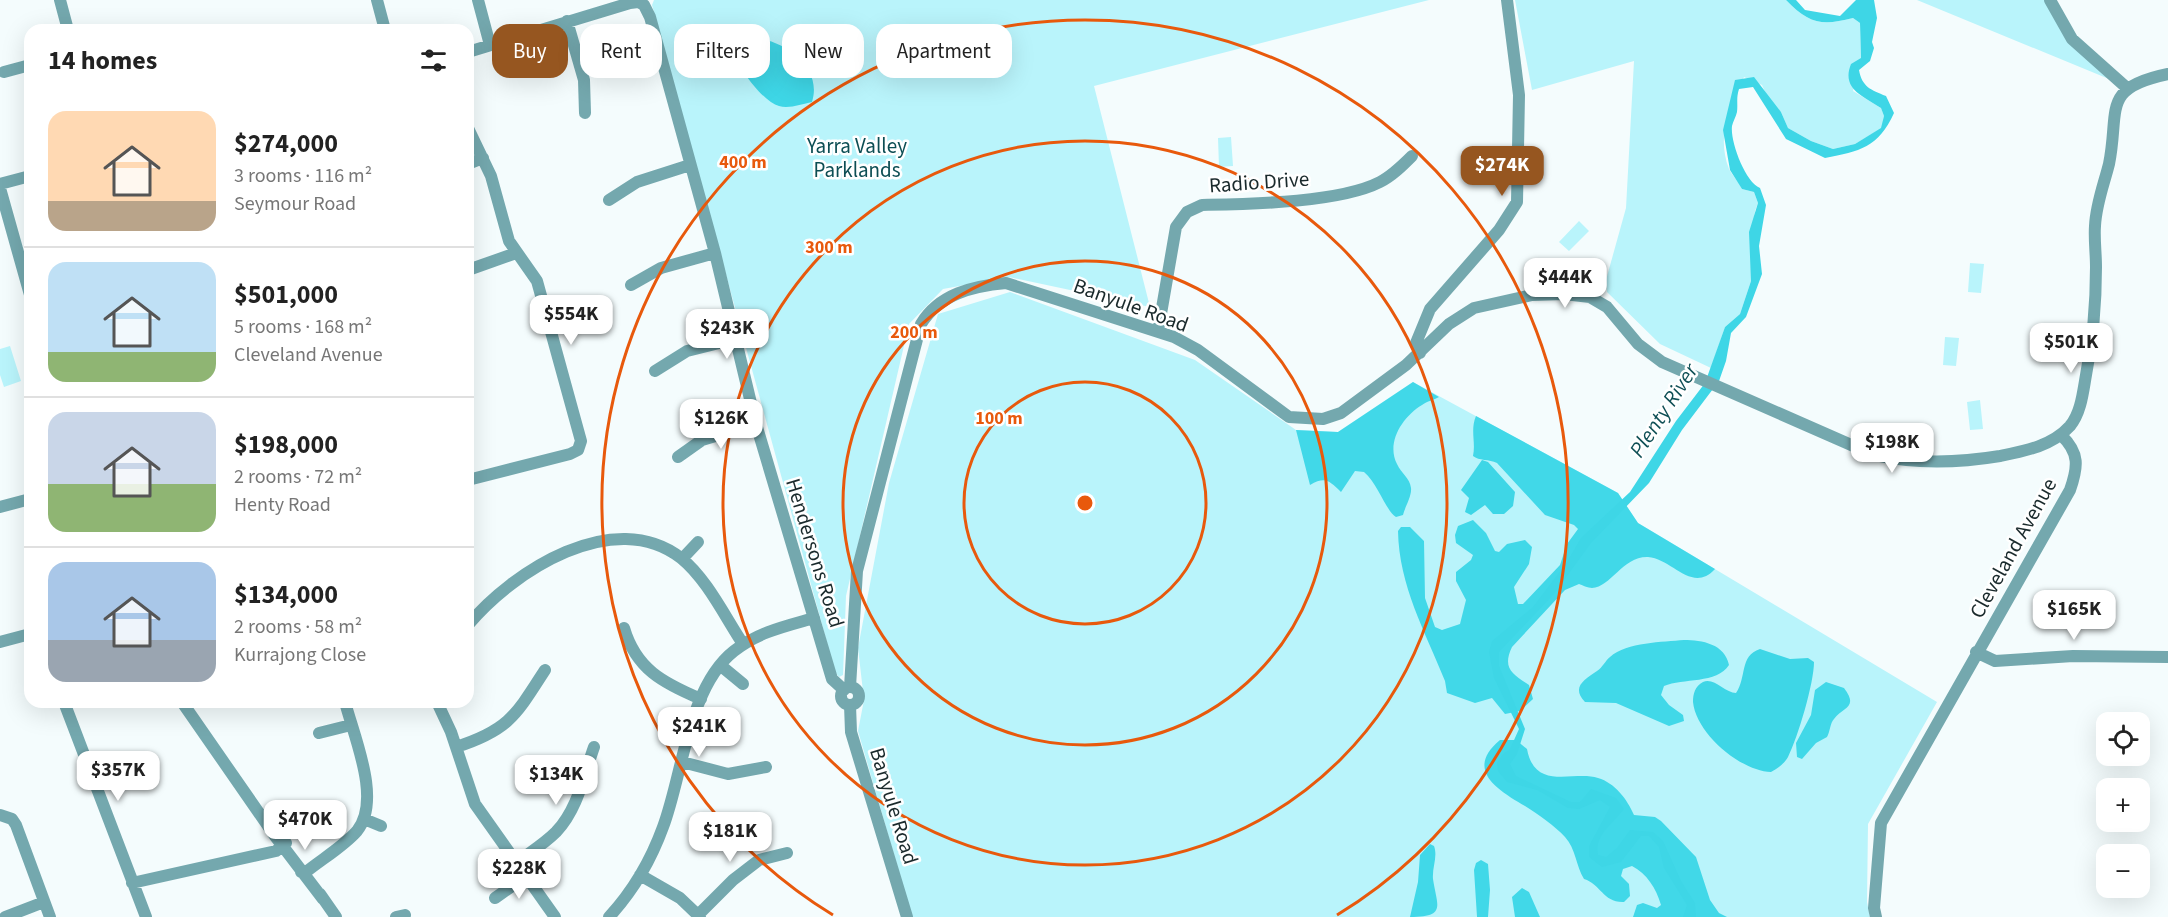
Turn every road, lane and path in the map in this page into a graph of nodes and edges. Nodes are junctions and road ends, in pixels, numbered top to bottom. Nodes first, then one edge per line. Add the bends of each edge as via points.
1 (60, 0) edge
2 (377, 0) edge
3 (478, 0) edge
4 (1506, 0) edge
5 (2050, 0) edge
6 (647, 3) edge
7 (567, 21) junction
8 (66, 24) edge
9 (383, 24) edge
10 (490, 45) junction
11 (474, 50) edge
12 (24, 67) edge
13 (4, 72) dead end
14 (2168, 74) edge
15 (2127, 88) junction
16 (585, 113) dead end
17 (474, 141) edge
18 (481, 156) junction
19 (1412, 156) dead end
20 (474, 159) edge
21 (690, 165) junction
22 (24, 178) edge
23 (0, 186) edge
24 (609, 200) dead end
25 (516, 253) junction
26 (715, 253) junction
27 (474, 268) edge
28 (24, 273) edge
29 (631, 285) dead end
30 (1158, 331) junction
31 (735, 339) junction
32 (1420, 353) junction
33 (655, 371) dead end
34 (756, 424) junction
35 (2061, 435) junction
36 (678, 457) dead end
37 (474, 479) edge
38 (24, 501) edge
39 (0, 507) edge
40 (698, 542) dead end
41 (682, 559) junction
42 (474, 618) edge
43 (814, 618) junction
44 (624, 628) dead end
45 (24, 636) edge
46 (0, 642) edge
47 (743, 644) junction
48 (1976, 652) junction
49 (2168, 657) edge
50 (720, 664) junction
51 (545, 670) dead end
52 (742, 684) dead end
53 (847, 689) junction
54 (701, 699) junction
55 (66, 708) edge
56 (186, 708) edge
57 (349, 708) edge
58 (440, 708) edge
59 (351, 725) junction
60 (319, 733) dead end
61 (456, 747) junction
62 (594, 747) dead end
63 (682, 762) junction
64 (766, 767) dead end
65 (0, 815) edge
66 (364, 819) junction
67 (381, 826) dead end
68 (283, 844) junction
69 (787, 853) dead end
70 (515, 864) junction
71 (304, 871) junction
72 (640, 875) junction
73 (525, 877) junction
74 (132, 883) junction
75 (495, 898) dead end
76 (44, 902) junction
77 (699, 916) edge
78 (4, 917) edge
79 (50, 917) edge
80 (146, 917) edge
81 (336, 917) edge
82 (555, 917) edge
83 (609, 917) edge
84 (907, 917) edge
85 (1876, 917) edge

1 - 8 street
2 - 9 street
3 - 10 street
4 - 32 street via 1519,95 1517,202 1499,230 1430,309 1416,343
5 - 15 street via 2072,39
6 - 7 street via 634,2
6 - 21 street, Hendersons Road
7 - 10 street
7 - 16 street via 584,80
10 - 11 street
12 - 13 street
14 - 15 street
15 - 35 street via 2115,109 2109,163 2095,225 2095,319 2082,401 2072,424
17 - 18 street
18 - 20 street
18 - 25 street
19 - 30 street, Radio Drive via 1378,183 1360,189 1303,199 1202,205 1186,212 1176,227
21 - 24 street via 637,182
21 - 26 street, Hendersons Road
22 - 23 street
23 - 28 street
25 - 27 street
25 - 37 street via 539,287 580,445 566,456
26 - 29 street via 661,268
26 - 31 street, Hendersons Road
30 - 32 street, Banyule Road via 1198,350 1289,417 1323,419 1341,412
30 - 53 street, Banyule Road via 1006,283 982,285 930,309 921,324 857,571
31 - 33 street via 687,351
31 - 34 street, Hendersons Road
32 - 35 street, Banyule Road via 1449,324 1474,308 1532,295 1590,297 1607,307 1638,344 1662,362 1874,455 1905,462 1981,459 2040,446
34 - 36 street via 702,440
34 - 43 street, Hendersons Road
35 - 48 street, Cleveland Avenue via 2077,457 2070,490
38 - 39 street
40 - 41 street
41 - 42 street via 662,547 635,539 581,547 522,576
41 - 47 street
43 - 47 street
43 - 53 street, Hendersons Road via 832,679
44 - 54 street via 631,648 651,674
45 - 46 street
47 - 50 street
48 - 49 street via 1995,661 2073,656
48 - 85 street, Cleveland Avenue via 1881,823
50 - 52 street
50 - 54 street
51 - 61 street via 508,723 484,738
53 - 84 street, Banyule Road via 843,701 850,705 851,732
54 - 63 street
55 - 74 street
56 - 68 street
57 - 59 street
58 - 61 street
59 - 60 street
59 - 66 street via 368,795
61 - 70 street via 475,804
62 - 70 street via 576,801 563,823
63 - 64 street via 728,774
63 - 72 street via 663,827
65 - 76 street via 15,822
66 - 67 street
66 - 71 street via 351,837
68 - 71 street
68 - 74 street via 261,853
69 - 77 street via 759,860 733,880
70 - 73 street
71 - 81 street
72 - 77 street via 680,898
72 - 83 street
73 - 75 street
73 - 82 street
74 - 80 street
76 - 78 street
76 - 79 street

